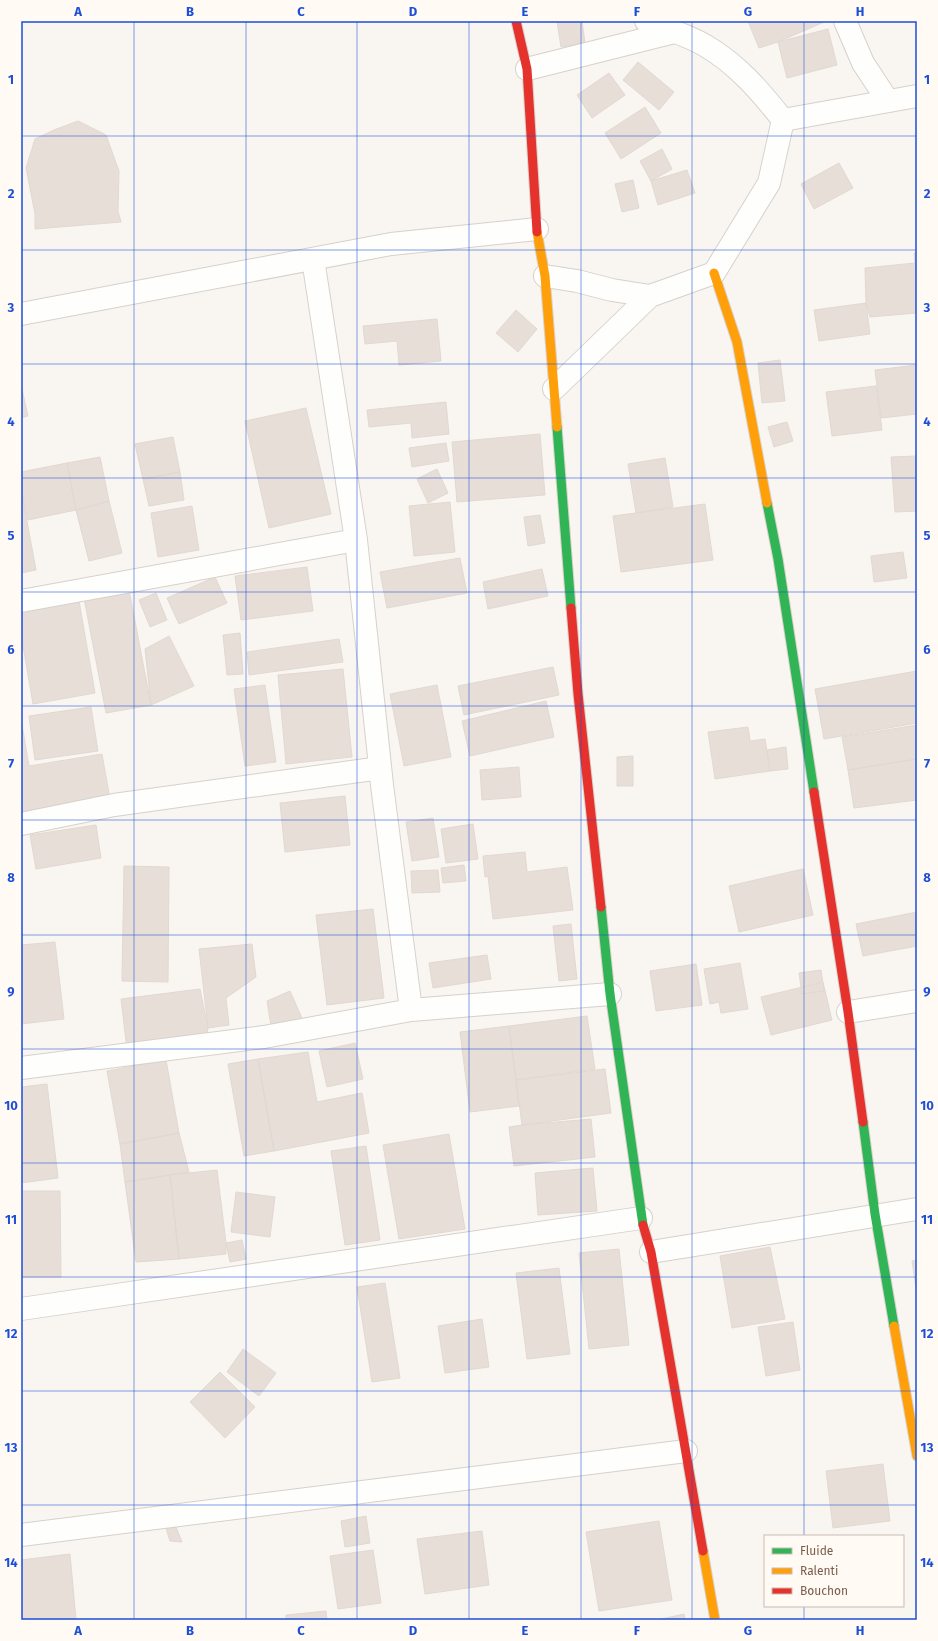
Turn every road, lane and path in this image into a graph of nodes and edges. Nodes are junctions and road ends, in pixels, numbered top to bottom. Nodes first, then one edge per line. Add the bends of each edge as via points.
1 (516, 21) edge
2 (646, 21) edge
3 (845, 21) edge
4 (674, 32) junction
5 (527, 69) junction
6 (917, 96) edge
7 (888, 101) junction
8 (783, 120) junction
9 (537, 229) junction
10 (313, 259) junction
11 (714, 272) junction
12 (545, 276) junction
13 (650, 296) junction
14 (21, 314) edge
15 (554, 389) junction
16 (356, 540) junction
17 (21, 601) edge
18 (380, 768) junction
19 (21, 824) edge
20 (610, 994) junction
21 (917, 1001) edge
22 (411, 1010) junction
23 (848, 1012) junction
24 (21, 1068) edge
25 (917, 1209) edge
26 (876, 1214) junction
27 (642, 1218) junction
28 (651, 1252) junction
29 (21, 1310) edge
30 (916, 1443) edge
31 (686, 1451) junction
32 (917, 1456) edge
33 (21, 1535) edge
34 (715, 1620) edge

1 - 5 street
2 - 4 street
3 - 7 street via 863,63
4 - 5 street
4 - 8 street via 705,46 732,64 757,87
5 - 9 street
6 - 7 street
7 - 8 street
8 - 11 street via 769,183
9 - 10 street via 391,244
9 - 12 street
10 - 14 street
10 - 16 street
11 - 13 street
11 - 23 street via 737,342 778,559
12 - 13 street
12 - 15 street
13 - 15 street
15 - 20 street via 578,694
16 - 17 street
16 - 18 street
18 - 19 street via 114,805
18 - 22 street
20 - 22 street
20 - 27 street
21 - 23 street
22 - 24 street via 264,1037
23 - 26 street
25 - 26 street
26 - 28 street
26 - 30 street
27 - 28 street
27 - 29 street
28 - 31 street
30 - 32 street
31 - 33 street
31 - 34 street

